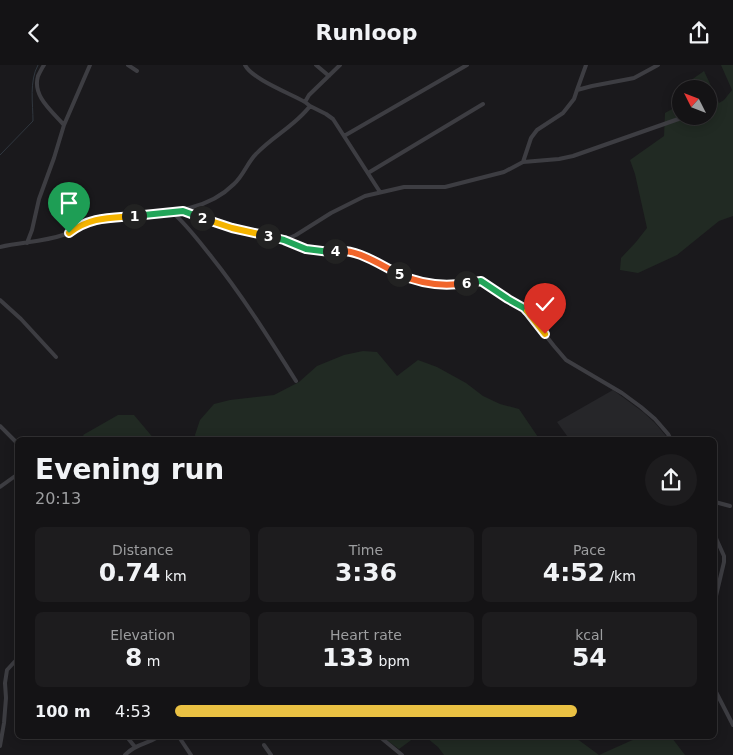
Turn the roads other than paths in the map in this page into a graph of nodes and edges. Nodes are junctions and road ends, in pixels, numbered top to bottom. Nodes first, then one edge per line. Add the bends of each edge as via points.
1 (44, 65) edge
2 (90, 65) edge
3 (128, 65) edge
4 (245, 65) edge
5 (316, 65) edge
6 (340, 65) edge
7 (467, 65) edge
8 (586, 65) edge
9 (658, 65) edge
10 (137, 71) dead end
11 (329, 75) junction
12 (577, 90) junction
13 (305, 102) junction
14 (483, 104) dead end
15 (310, 106) junction
16 (672, 121) edge
17 (64, 125) junction
18 (344, 136) junction
19 (523, 162) junction
20 (368, 173) junction
21 (380, 192) junction
22 (172, 211) junction
23 (183, 211) junction
24 (284, 240) junction
25 (27, 243) junction
26 (0, 247) edge
27 (0, 300) edge
28 (56, 357) dead end
29 (296, 381) dead end
30 (0, 426) edge
31 (670, 437) edge
32 (15, 441) edge
33 (15, 476) edge
34 (0, 487) edge
35 (717, 503) edge
36 (730, 506) dead end
37 (717, 541) edge
38 (717, 592) edge
39 (15, 661) edge
40 (2, 683) edge
41 (717, 694) edge
42 (733, 725) edge
43 (129, 739) edge
44 (155, 739) edge
45 (180, 739) edge
46 (382, 739) edge
47 (264, 745) dead end
48 (0, 746) edge
49 (135, 747) junction
50 (125, 755) edge
51 (191, 755) edge
52 (271, 755) edge
53 (402, 755) edge

1 - 17 street via 38,77 38,94
2 - 17 street
3 - 10 street
4 - 13 street via 263,80
5 - 11 street
6 - 11 street
7 - 18 street
8 - 12 street
9 - 12 street via 634,78
11 - 13 street
12 - 19 street via 563,113 537,130
13 - 15 street
14 - 20 street
15 - 18 street via 333,119
15 - 23 street via 256,153 234,185
16 - 19 street via 573,156
17 - 25 street
18 - 20 street
19 - 21 street via 504,172 445,187 412,186
20 - 21 street
21 - 24 street via 364,196
22 - 23 street
22 - 25 street via 92,220 62,236
22 - 29 street via 253,312
23 - 24 street via 217,224
24 - 31 street via 306,249 342,250 370,258 408,278 428,283 453,285 481,281 524,308 566,359 641,407
25 - 26 street
27 - 28 street
30 - 32 street
33 - 34 street
35 - 36 street
37 - 38 street via 724,562
39 - 40 street
40 - 48 street via 6,698
41 - 42 street
43 - 49 street
44 - 49 street
45 - 51 street
46 - 53 street
47 - 52 street
49 - 50 street

